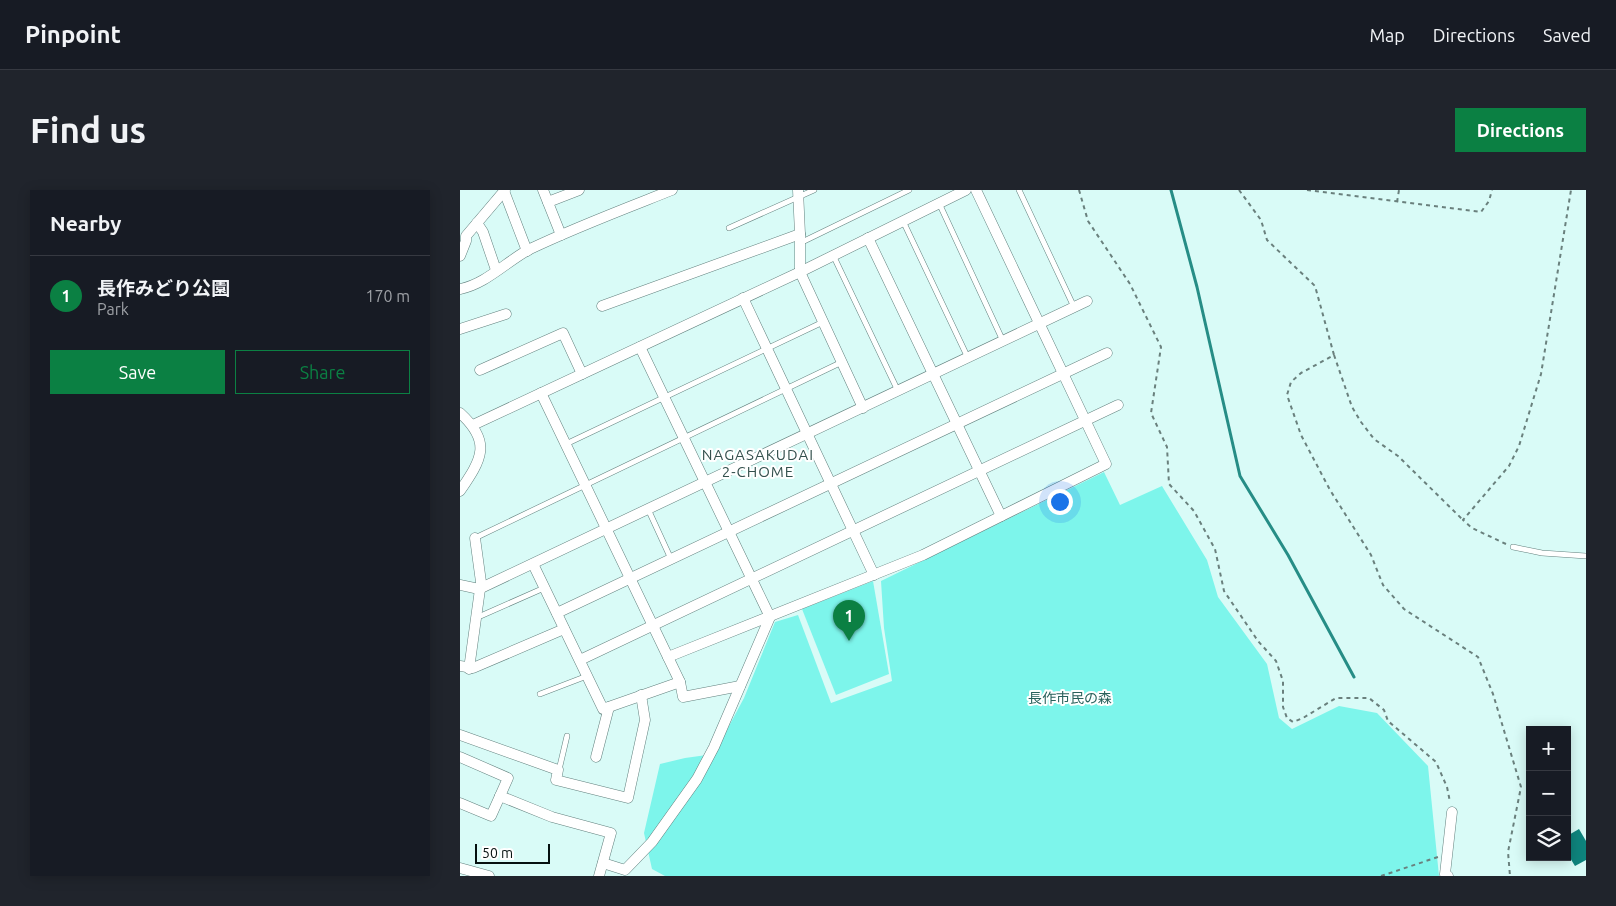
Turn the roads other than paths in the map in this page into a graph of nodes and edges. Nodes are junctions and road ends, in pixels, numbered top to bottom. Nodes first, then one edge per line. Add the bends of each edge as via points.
1 (505, 190) edge
2 (543, 190) edge
3 (579, 190) edge
4 (672, 190) edge
5 (814, 190) edge
6 (908, 190) edge
7 (966, 190) edge
8 (976, 190) edge
9 (1019, 190) edge
10 (798, 194) edge
11 (548, 202) junction
12 (939, 204) junction
13 (903, 221) junction
14 (477, 223) junction
15 (729, 228) dead end
16 (561, 235) junction
17 (800, 238) junction
18 (868, 238) junction
19 (527, 250) junction
20 (834, 255) junction
21 (460, 256) edge
22 (496, 270) junction
23 (800, 272) junction
24 (460, 288) edge
25 (743, 298) junction
26 (1087, 301) dead end
27 (602, 306) dead end
28 (1074, 307) junction
29 (506, 314) dead end
30 (823, 322) junction
31 (1039, 324) junction
32 (460, 329) edge
33 (1003, 341) junction
34 (640, 347) junction
35 (767, 349) junction
36 (1107, 353) dead end
37 (968, 358) junction
38 (842, 362) junction
39 (480, 370) dead end
40 (582, 374) junction
41 (933, 374) junction
42 (1063, 374) junction
43 (786, 389) junction
44 (898, 391) junction
45 (541, 393) junction
46 (665, 397) junction
47 (1118, 405) dead end
48 (863, 408) junction
49 (460, 413) edge
50 (1086, 421) junction
51 (957, 424) junction
52 (473, 425) junction
53 (807, 434) junction
54 (684, 438) junction
55 (565, 444) junction
56 (979, 471) junction
57 (706, 482) junction
58 (831, 484) junction
59 (585, 485) junction
60 (460, 491) edge
61 (648, 509) junction
62 (1001, 516) junction
63 (606, 529) junction
64 (853, 531) junction
65 (730, 532) junction
66 (475, 538) joint
67 (1513, 547) road end
68 (1586, 556) edge
69 (671, 559) junction
70 (533, 564) junction
71 (874, 575) junction
72 (630, 579) junction
73 (752, 579) junction
74 (460, 585) edge
75 (544, 587) junction
76 (479, 589) junction
77 (557, 613) junction
78 (770, 617) junction
79 (475, 618) junction
80 (653, 626) junction
81 (564, 629) junction
82 (668, 658) junction
83 (580, 660) junction
84 (464, 668) edge
85 (587, 676) junction
86 (680, 682) junction
87 (740, 686) junction
88 (540, 694) dead end
89 (640, 695) junction
90 (609, 706) junction
91 (460, 735) edge
92 (567, 736) dead end
93 (460, 757) edge
94 (596, 757) dead end
95 (558, 770) junction
96 (500, 796) junction
97 (460, 803) edge
98 (1452, 812) road end
99 (603, 863) junction
100 (460, 868) edge
101 (489, 876) edge
102 (599, 876) edge
103 (1448, 876) edge

1 - 14 street
1 - 19 street
2 - 11 street
3 - 11 street
4 - 16 street
5 - 10 lane
6 - 17 lane
7 - 12 street
8 - 31 street
9 - 28 lane
10 - 15 lane
10 - 17 street
11 - 16 street
12 - 13 street
12 - 33 lane
13 - 18 street
13 - 37 lane
14 - 21 street via 466,236
14 - 22 street
16 - 19 street
17 - 23 street
17 - 27 street
18 - 20 street
18 - 41 street
19 - 22 street
20 - 23 street
20 - 44 lane
22 - 24 street
23 - 25 street
23 - 30 street
25 - 34 street
25 - 35 street
26 - 28 street
28 - 31 street
29 - 32 street
30 - 35 lane
30 - 38 street
31 - 33 street
31 - 42 street
33 - 37 street
34 - 40 street
34 - 46 street
35 - 43 street
35 - 46 lane
36 - 42 street
37 - 41 street
38 - 43 lane
38 - 48 street
39 - 40 street via 563,333
40 - 45 street
41 - 44 street
41 - 51 street
42 - 50 street
42 - 51 street
43 - 53 street
43 - 54 lane
44 - 48 street
45 - 52 street
45 - 55 street
46 - 54 street
46 - 55 lane
47 - 50 street
48 - 53 street
49 - 52 street
50 - 56 street
50 - 62 street via 1106,464
51 - 56 street
51 - 58 street
52 - 60 street via 481,446 474,471
53 - 57 street
53 - 58 street
54 - 57 street
54 - 59 lane
55 - 59 street
56 - 62 street
56 - 64 street
57 - 61 street
57 - 65 street
58 - 64 street
58 - 65 street
59 - 63 street
59 - 66 lane
61 - 63 street
61 - 69 lane
62 - 71 street via 924,555
63 - 70 street
63 - 72 street
64 - 71 street
64 - 73 street
65 - 69 street
65 - 73 street
66 - 76 street via 481,582
67 - 68 lane
69 - 72 street
70 - 75 street
70 - 76 street
71 - 78 street
72 - 77 street
72 - 80 street
73 - 78 street
73 - 80 street
74 - 76 street
75 - 77 street
75 - 79 lane
76 - 79 street
77 - 81 street
78 - 82 street
78 - 87 street
79 - 84 street
80 - 82 street
80 - 83 street
81 - 83 street
81 - 84 street
82 - 86 street
83 - 85 street
85 - 88 lane
85 - 90 street via 603,709
86 - 87 street via 683,697
86 - 89 street
87 - 99 street via 697,779 652,842 625,870
89 - 90 street
89 - 95 street via 645,720 628,798 556,780
90 - 94 street
91 - 95 street
92 - 95 lane
93 - 96 street via 508,778
96 - 97 street via 491,816
96 - 99 street via 552,816 612,833
98 - 103 street via 1445,874
99 - 102 street
100 - 101 street

